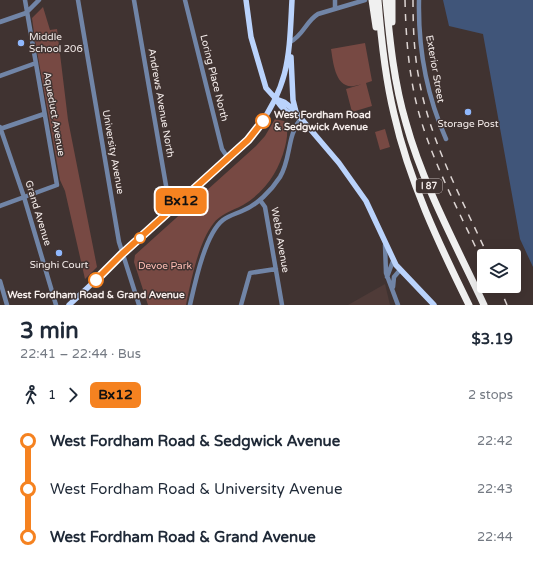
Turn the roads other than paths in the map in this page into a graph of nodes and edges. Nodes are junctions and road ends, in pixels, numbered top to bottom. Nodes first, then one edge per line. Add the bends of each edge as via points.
1 (25, 0) edge
2 (39, 0) edge
3 (78, 0) edge
4 (134, 0) edge
5 (185, 0) edge
6 (246, 0) edge
7 (292, 0) edge
8 (335, 0) edge
9 (366, 0) edge
10 (372, 0) edge
11 (378, 0) edge
12 (386, 0) edge
13 (392, 0) edge
14 (419, 0) edge
15 (335, 8) junction
16 (26, 13) junction
17 (0, 22) edge
18 (290, 43) junction
19 (393, 60) junction
20 (36, 63) junction
21 (385, 70) junction
22 (0, 76) edge
23 (276, 99) junction
24 (44, 114) junction
25 (299, 119) junction
26 (0, 128) edge
27 (446, 139) dead end
28 (228, 158) junction
29 (24, 197) junction
30 (260, 200) junction
31 (0, 206) edge
32 (174, 207) junction
33 (385, 245) junction
34 (122, 254) junction
35 (392, 260) junction
36 (276, 269) junction
37 (400, 270) junction
38 (387, 277) junction
39 (0, 281) edge
40 (393, 288) junction
41 (7, 305) edge
42 (56, 305) edge
43 (69, 305) edge
44 (139, 305) edge
45 (190, 305) edge
46 (241, 305) edge
47 (282, 305) edge
48 (398, 305) edge
49 (434, 305) edge
50 (469, 305) edge
51 (484, 305) edge

1 - 16 street, Aqueduct Avenue
2 - 16 street
3 - 34 street, University Avenue
4 - 32 street, Andrews Avenue North via 168,197
5 - 28 street, Loring Place North via 222,150
6 - 23 main road via 251,37 261,73 267,90
7 - 18 main road
8 - 15 street
9 - 15 street
10 - 21 highway
11 - 21 highway, I 87
12 - 19 highway, I 87
13 - 19 highway
14 - 27 street, Exterior Street via 420,37 426,79 434,111
15 - 18 street via 315,16
16 - 17 street
16 - 20 street, Aqueduct Avenue
18 - 23 main road via 287,68
18 - 25 main road via 294,76 293,102
19 - 51 highway, I 87 via 399,98 416,154
20 - 22 street
20 - 24 street, Aqueduct Avenue
21 - 50 highway, I 87 via 394,115 412,174 435,232
23 - 25 main road via 281,108
23 - 28 main road via 253,135
24 - 26 street
24 - 29 street, Aqueduct Avenue via 57,185
25 - 30 street, Webb Avenue via 293,129 280,176
25 - 33 main road via 336,160 366,201
26 - 29 street, Grand Avenue
28 - 32 main road
29 - 31 street
29 - 42 street, Grand Avenue
30 - 36 street, Webb Avenue via 265,207
30 - 45 street via 224,219 215,229 198,273
32 - 34 main road
33 - 35 main road
33 - 38 street
34 - 43 main road
34 - 44 street, University Avenue
35 - 37 main road
35 - 38 street
36 - 46 street via 250,274
36 - 47 street, Webb Avenue
37 - 40 street via 394,276
37 - 49 main road
38 - 40 street
39 - 41 street
40 - 48 street

